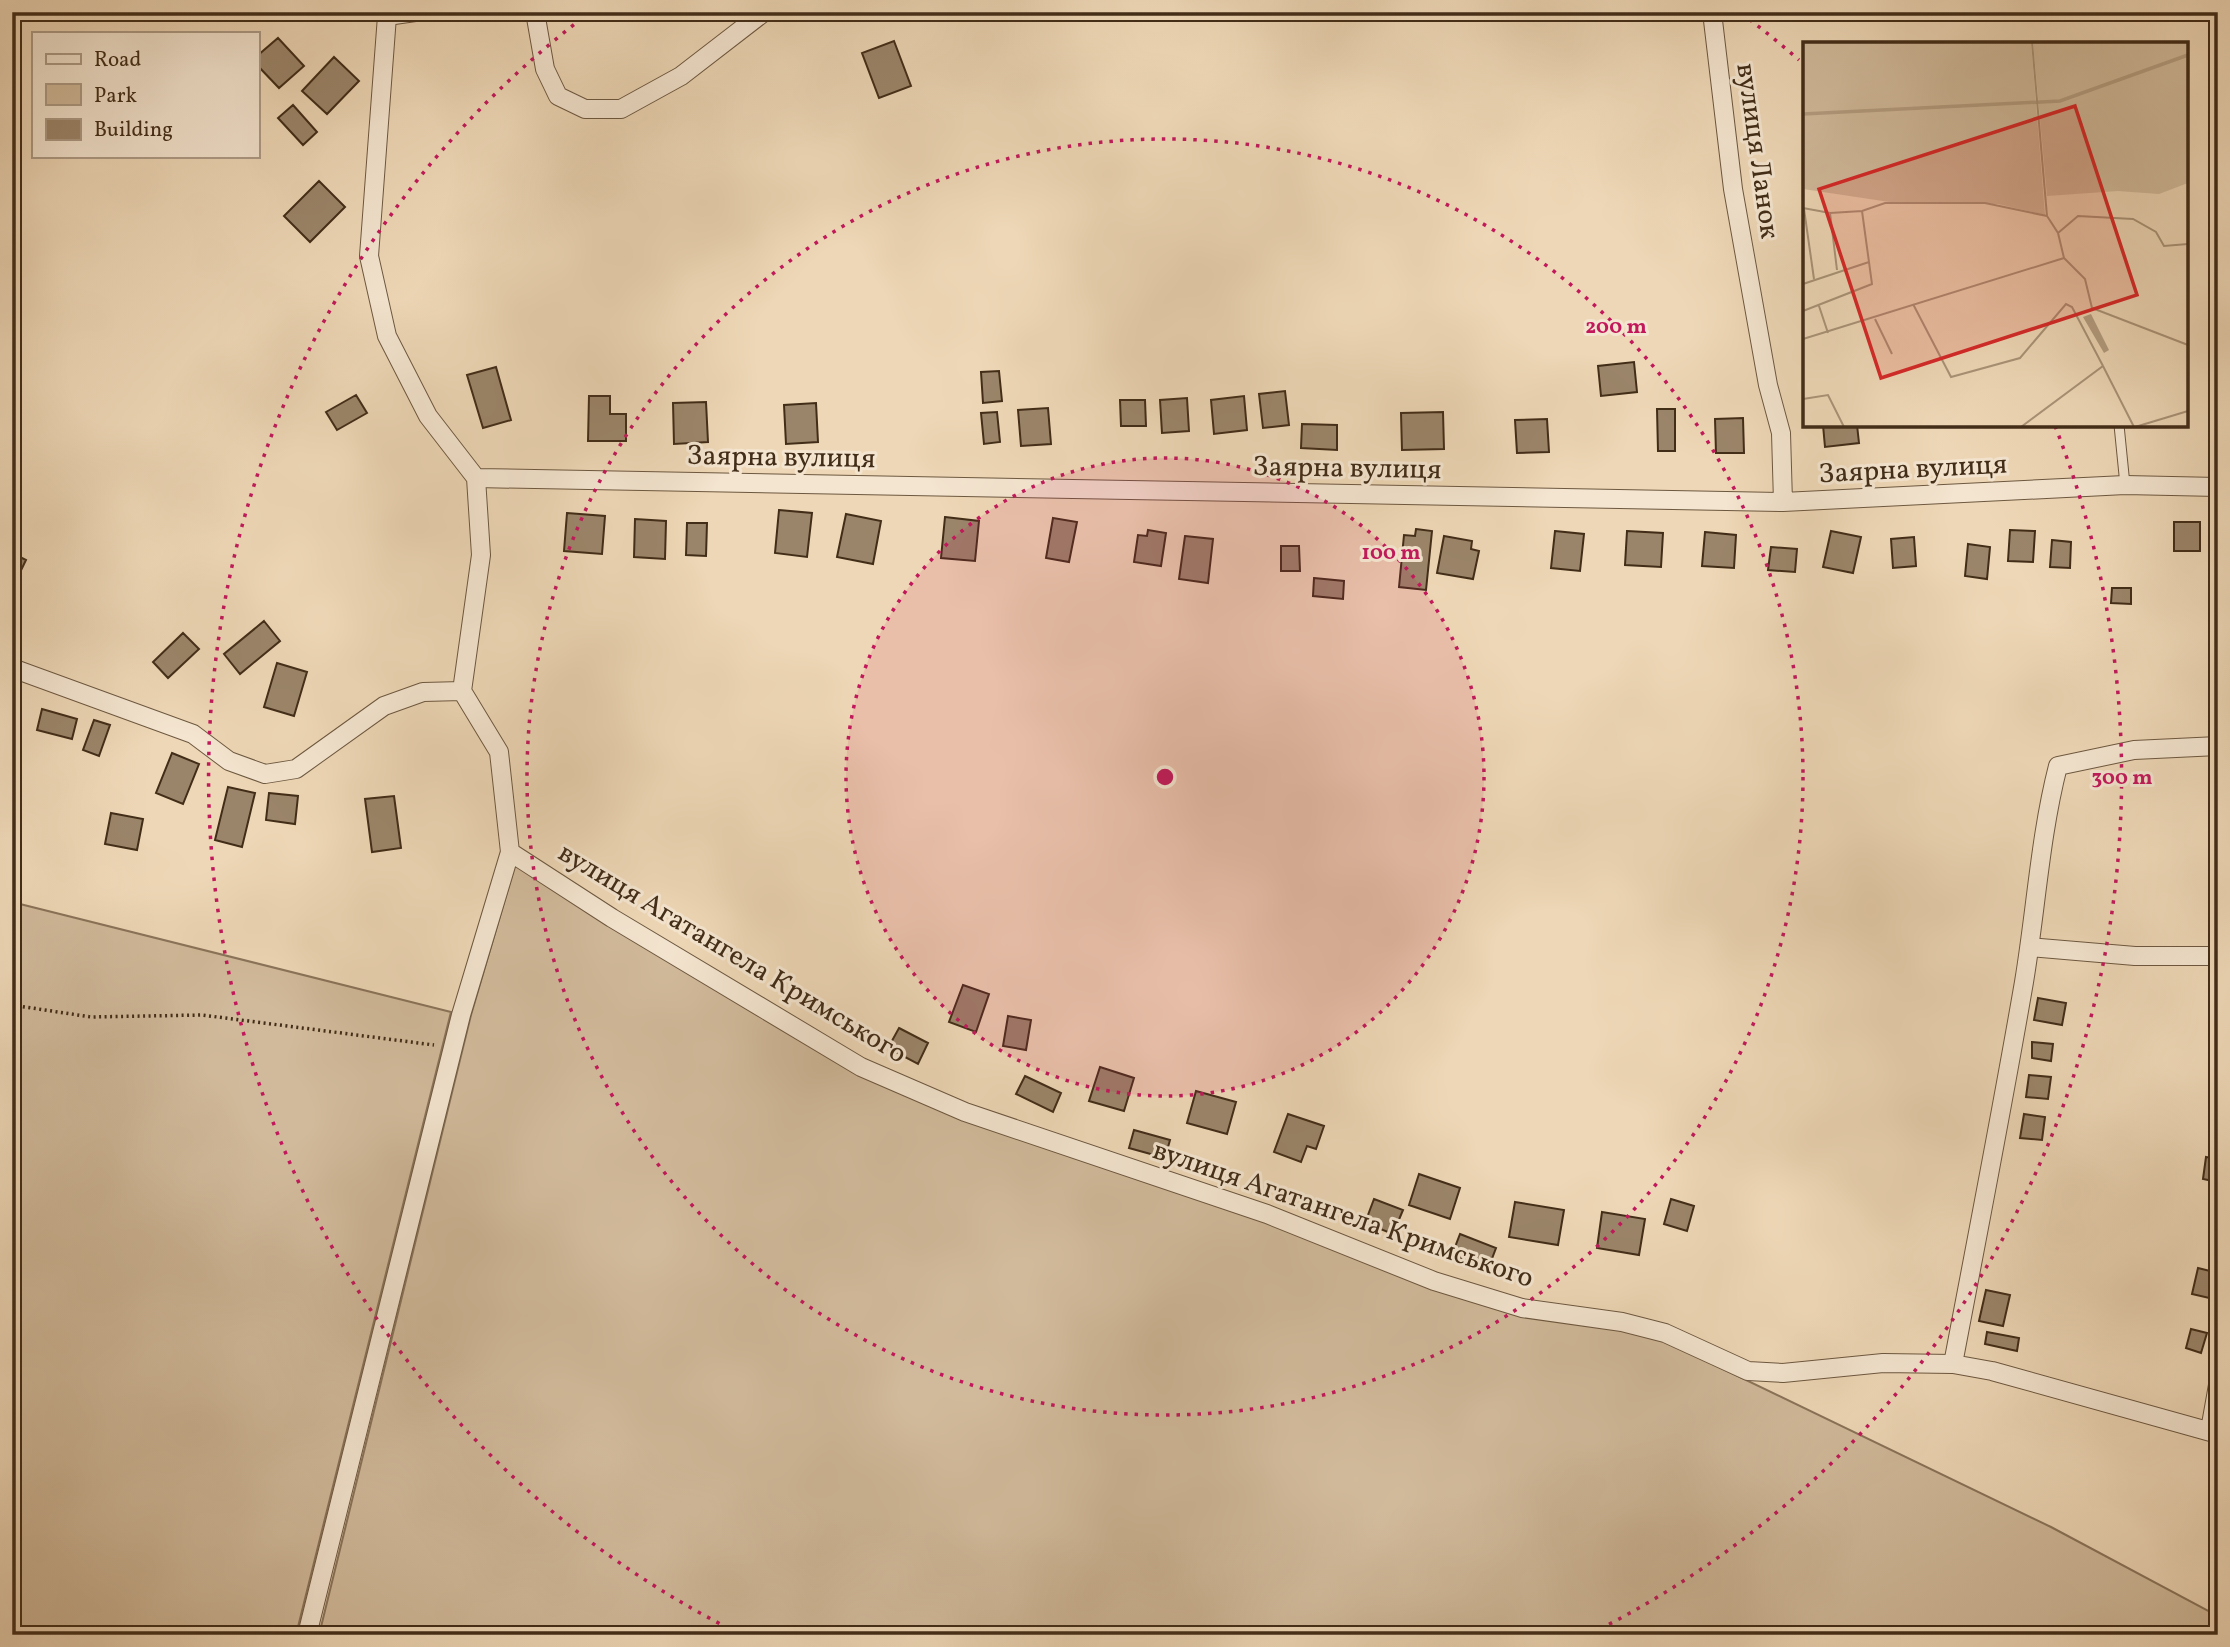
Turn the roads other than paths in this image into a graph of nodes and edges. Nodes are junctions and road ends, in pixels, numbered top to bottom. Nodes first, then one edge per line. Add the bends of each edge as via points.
1 (415, 12) edge
2 (536, 12) edge
3 (764, 12) edge
4 (1712, 12) edge
5 (385, 14) edge
6 (2119, 427) edge
7 (476, 478) junction
8 (2125, 485) junction
9 (2218, 487) edge
10 (1783, 502) junction
11 (12, 668) edge
12 (462, 691) junction
13 (2218, 746) edge
14 (510, 852) junction
15 (2030, 947) junction
16 (2218, 956) edge
17 (1953, 1364) junction
18 (2218, 1385) edge
19 (2214, 1432) edge
20 (307, 1635) edge

1 - 5 street
2 - 3 street via 545,69 558,96 585,109 621,109 681,76
4 - 10 street, вулиця Ланок via 1732,189 1781,433
5 - 7 street via 369,256 387,336 428,416
6 - 8 lane
7 - 10 street, Заярна вулиця
7 - 12 street via 481,555
8 - 9 street, Заярна вулиця
8 - 10 street, Заярна вулиця
11 - 12 street via 193,734 229,761 265,774 296,769 384,705 423,692
12 - 14 street via 499,752
13 - 15 street via 2134,750 2058,766 2048,804
14 - 17 street, вулиця Агатангела Кримського via 861,1067 965,1112 1267,1214 1434,1280 1522,1308 1665,1333 1748,1371
14 - 20 street via 453,1048
15 - 16 street via 2135,956
15 - 17 street
17 - 19 street, вулиця Агатангела Кримського
18 - 19 street

